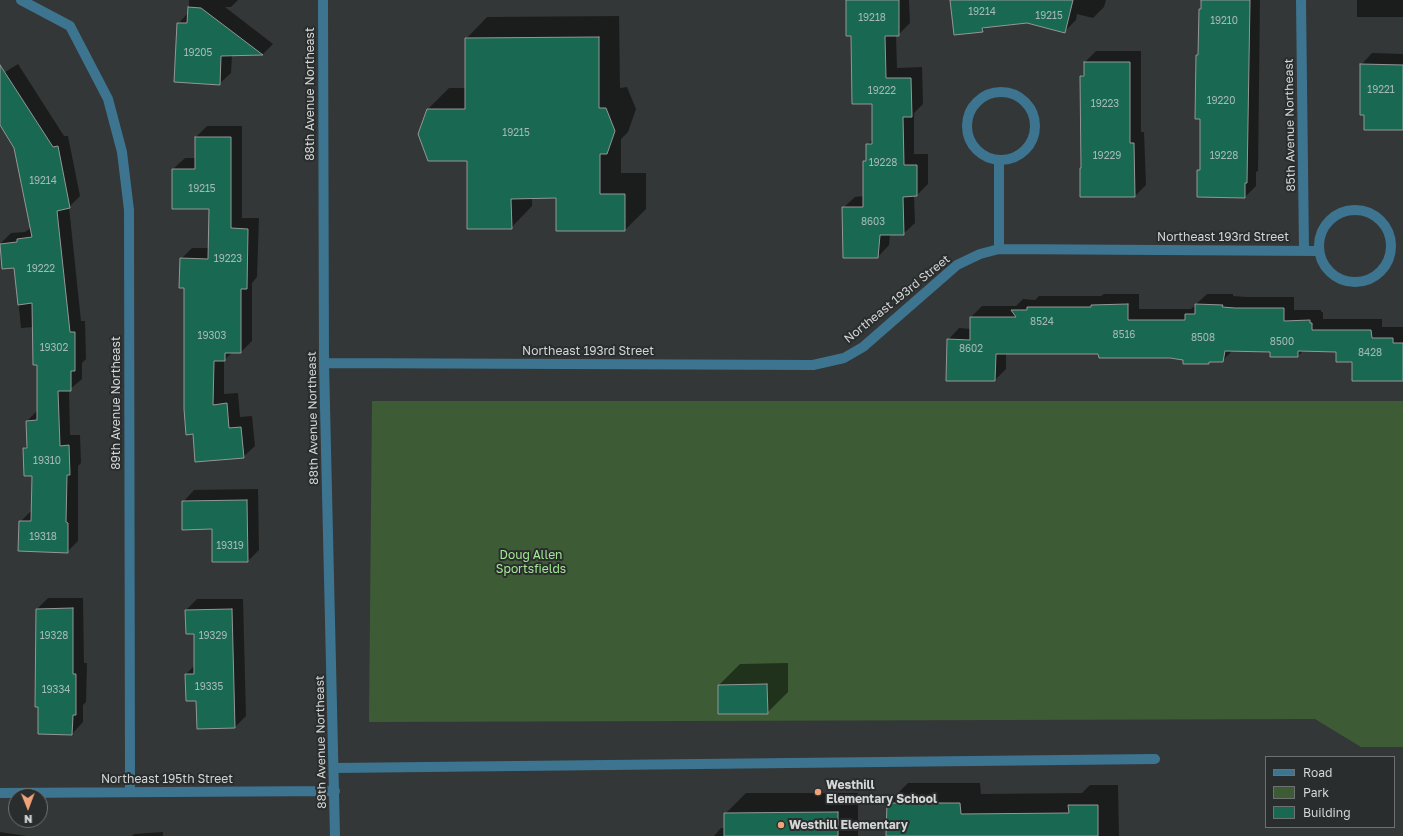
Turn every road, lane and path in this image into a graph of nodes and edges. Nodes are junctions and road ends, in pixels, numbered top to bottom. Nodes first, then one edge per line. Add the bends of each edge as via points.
1 (21, 0) edge
2 (323, 0) edge
3 (1302, 0) edge
4 (998, 160) junction
5 (1000, 249) junction
6 (1304, 250) junction
7 (1318, 251) junction
8 (324, 363) junction
9 (1155, 759) dead end
10 (334, 768) junction
11 (335, 791) junction
12 (130, 792) junction
13 (0, 793) edge
14 (336, 836) edge

1 - 12 street, 89th Avenue Northeast via 70,26 108,99 122,152 129,210
2 - 8 street, 88th Avenue Northeast
3 - 6 street, 85th Avenue Northeast
4 - 4 street via 1009,160 1028,148 1035,127 1028,106 1020,98 1000,92 988,94 978,100 967,120 970,143 977,152 987,158
4 - 5 street
5 - 6 street, Northeast 193rd Street
5 - 8 street, Northeast 193rd Street via 980,254 957,265 862,347 844,358 813,365
6 - 7 street, Northeast 193rd Street
7 - 7 street via 1323,228 1340,212 1364,210 1383,223 1389,233 1390,257 1384,268 1364,281 1340,279 1322,263
8 - 10 street, 88th Avenue Northeast
9 - 10 street
10 - 11 street, 88th Avenue Northeast
11 - 12 street, Northeast 195th Street
11 - 14 street, 88th Avenue Northeast
12 - 13 street, Northeast 195th Street

